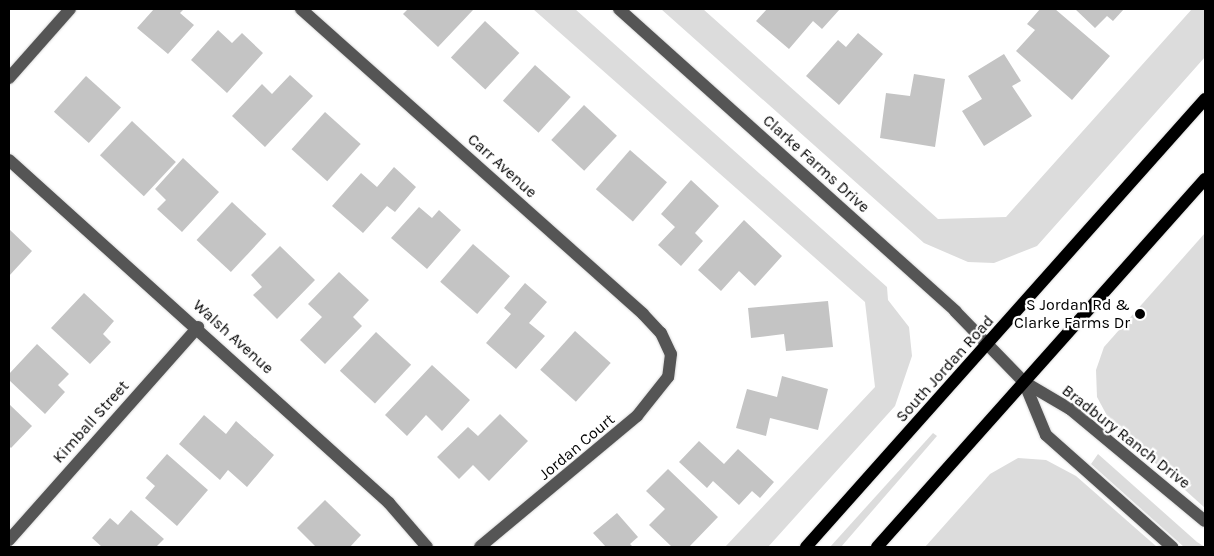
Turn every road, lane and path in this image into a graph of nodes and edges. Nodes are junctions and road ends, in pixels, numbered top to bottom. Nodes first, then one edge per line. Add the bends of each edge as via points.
1 (70, 9) edge
2 (301, 9) edge
3 (619, 9) edge
4 (9, 78) edge
5 (1205, 99) edge
6 (9, 160) edge
7 (1205, 179) edge
8 (198, 327) junction
9 (989, 344) junction
10 (671, 354) joint
11 (1024, 382) junction
12 (1205, 521) edge
13 (9, 540) edge
14 (427, 547) edge
15 (480, 547) edge
16 (806, 547) edge
17 (877, 547) edge
18 (1172, 547) edge

1 - 4 street
2 - 10 street, Carr Avenue via 643,314 662,332
3 - 9 street, Clarke Farms Drive
5 - 9 main road, South Jordan Road
6 - 8 street, Walsh Avenue
7 - 11 main road
8 - 13 street, Kimball Street
8 - 14 street, Walsh Avenue via 389,503
9 - 11 street, Bradbury Ranch Drive
9 - 16 main road, South Jordan Road
10 - 15 street, Jordan Court via 668,377 631,422
11 - 12 street, Bradbury Ranch Drive via 1070,410
11 - 17 main road
11 - 18 street, Bradbury Ranch Drive via 1046,435

